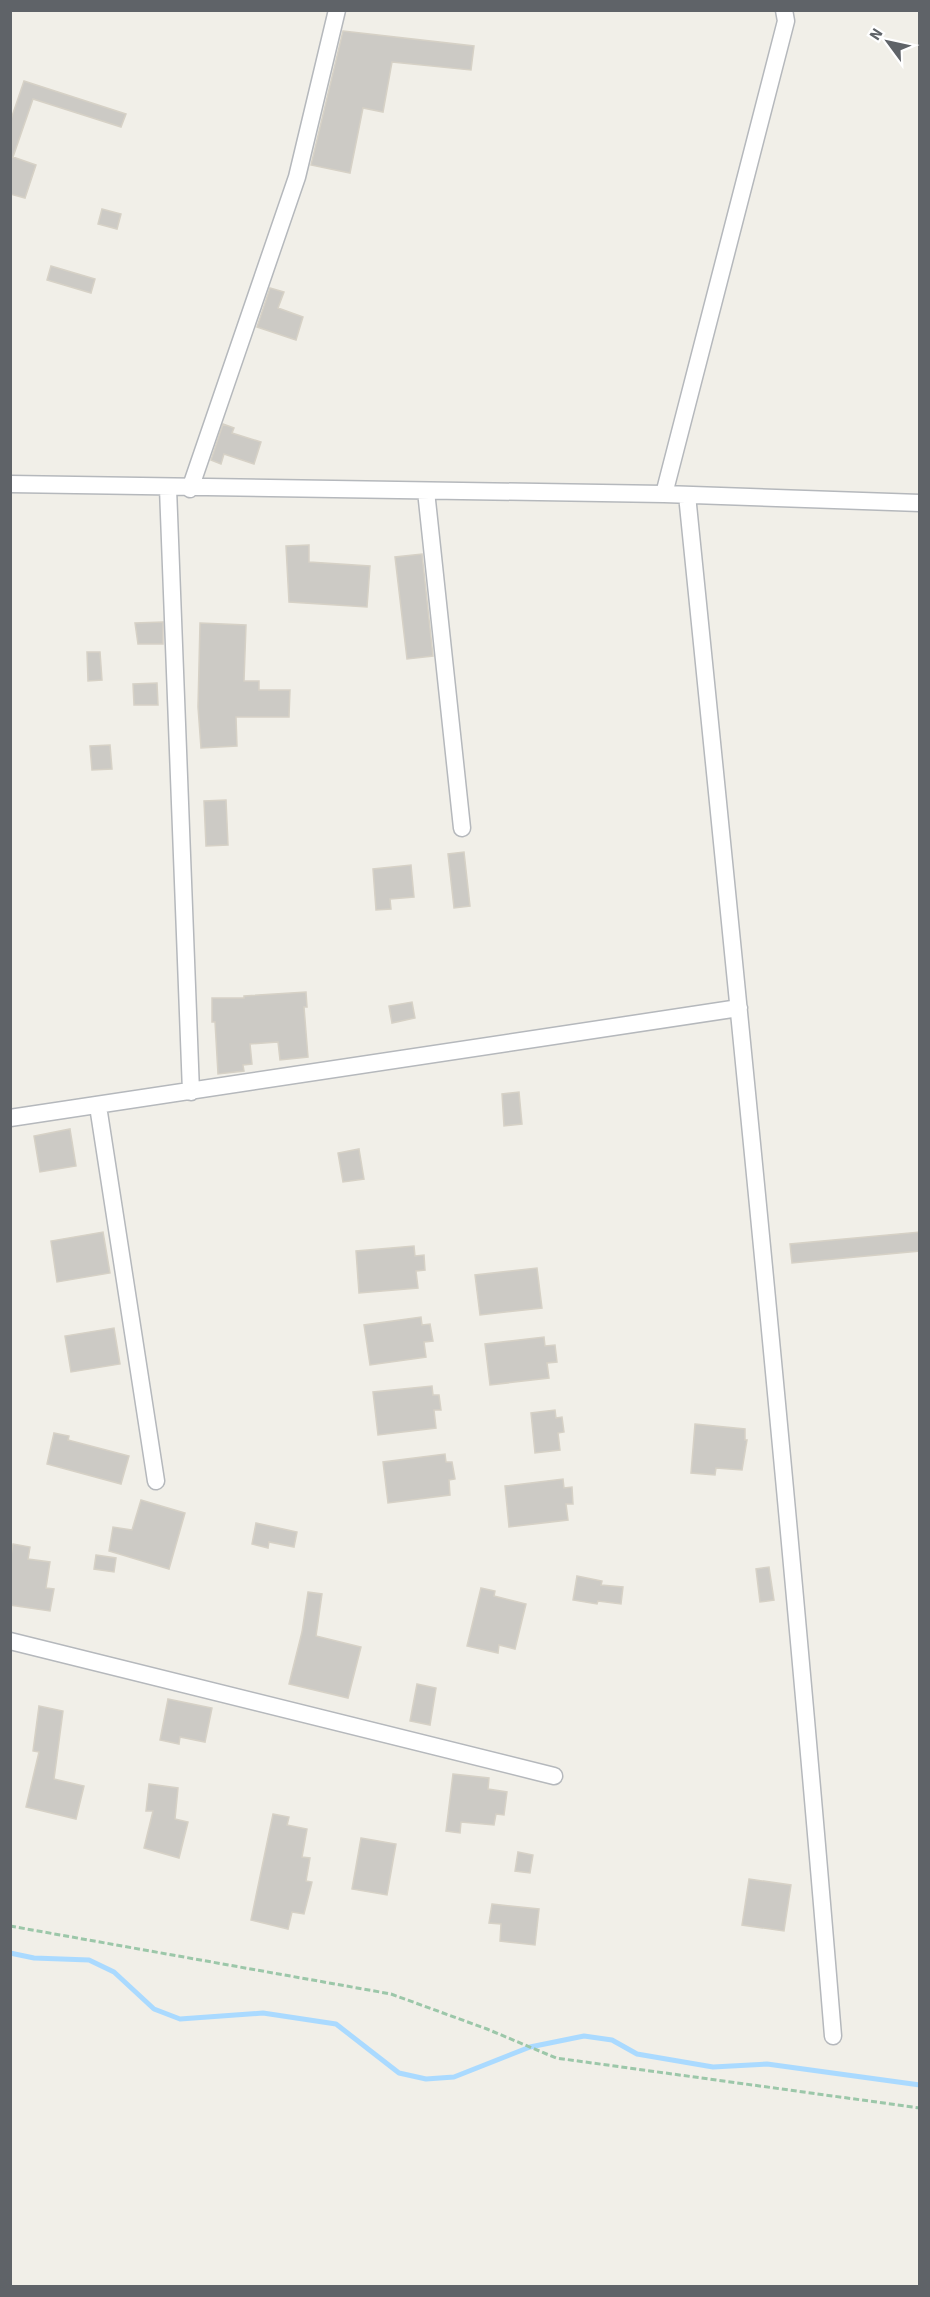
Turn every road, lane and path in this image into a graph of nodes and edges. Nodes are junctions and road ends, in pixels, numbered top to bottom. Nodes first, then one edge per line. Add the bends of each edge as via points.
1 (337, 10) edge
2 (784, 10) edge
3 (10, 484) edge
4 (168, 488) junction
5 (190, 489) junction
6 (426, 492) junction
7 (664, 494) junction
8 (687, 495) junction
9 (920, 503) edge
10 (462, 828) dead end
11 (739, 1008) junction
12 (191, 1092) junction
13 (98, 1106) junction
14 (10, 1118) edge
15 (156, 1480) dead end
16 (10, 1641) edge
17 (554, 1776) dead end
18 (10, 1926) edge
19 (833, 2036) dead end
20 (920, 2108) edge

1 - 5 street via 297,177
2 - 7 street via 786,21
3 - 4 street
4 - 5 street
4 - 12 street
5 - 6 street
6 - 7 street
6 - 10 street
7 - 8 street
8 - 9 street
8 - 11 street
11 - 12 street
11 - 19 street via 807,1718
12 - 13 street
13 - 14 street
13 - 15 street
16 - 17 street
18 - 20 path via 391,1994 556,2058

